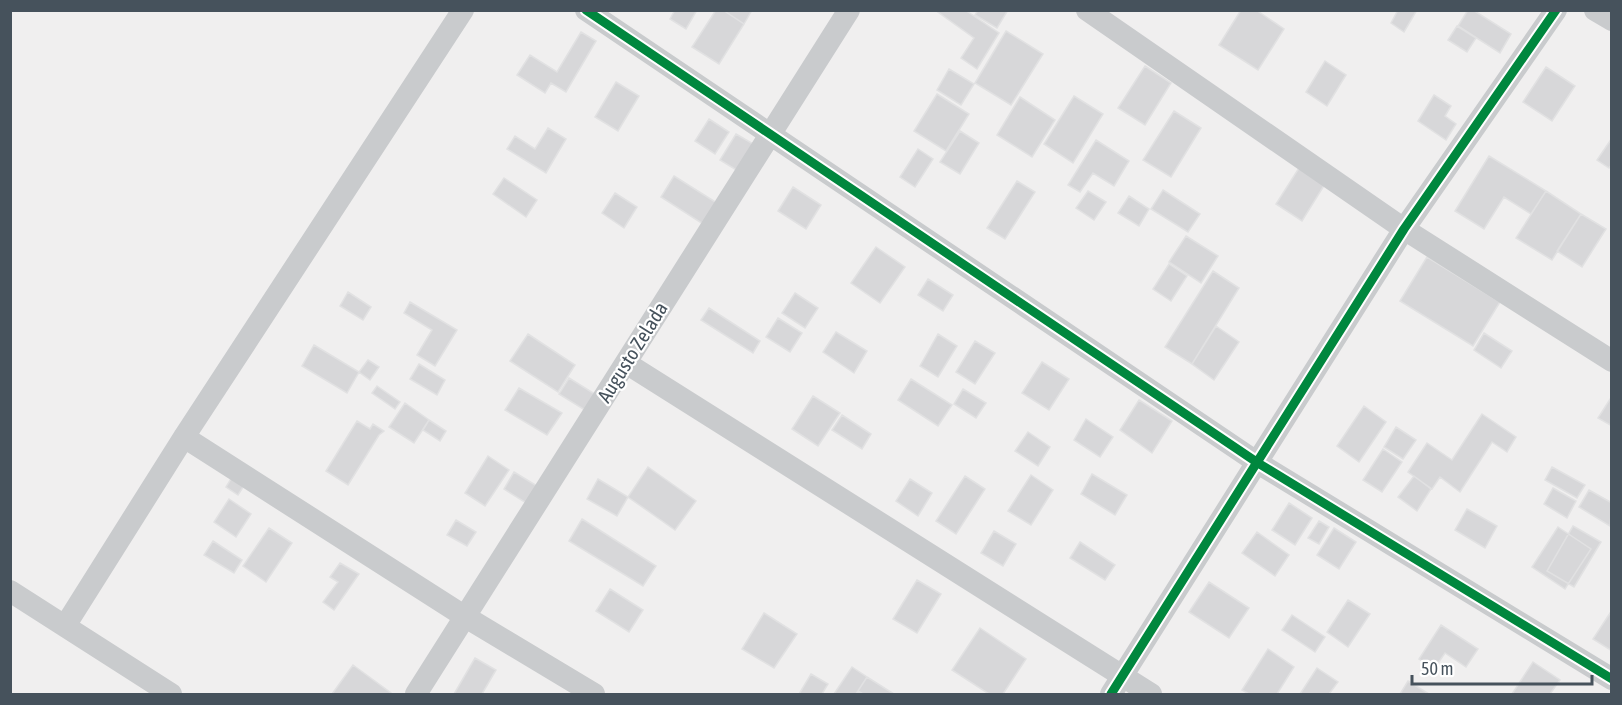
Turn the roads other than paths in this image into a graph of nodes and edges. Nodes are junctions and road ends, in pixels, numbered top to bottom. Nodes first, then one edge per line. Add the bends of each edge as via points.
1 (463, 10) edge
2 (586, 10) edge
3 (849, 10) edge
4 (1087, 10) edge
5 (1556, 10) edge
6 (1595, 10) edge
7 (1611, 20) edge
8 (770, 135) junction
9 (1404, 229) junction
10 (1611, 361) edge
11 (626, 363) junction
12 (184, 437) junction
13 (1258, 463) junction
14 (10, 591) edge
15 (464, 616) junction
16 (64, 626) junction
17 (1611, 679) edge
18 (1117, 686) edge
19 (171, 694) edge
20 (416, 694) edge
21 (594, 694) edge
22 (1150, 694) edge

1 - 12 street
2 - 8 street
3 - 8 street, Augusto Zelada
4 - 9 street
5 - 9 street
6 - 7 street
8 - 11 street, Augusto Zelada
8 - 13 street
9 - 10 street
9 - 13 street
11 - 15 street, Augusto Zelada
11 - 18 street
12 - 15 street
12 - 16 street
13 - 17 street
13 - 18 street
14 - 16 street
15 - 20 street, Augusto Zelada
15 - 21 street
16 - 19 street
18 - 22 street

